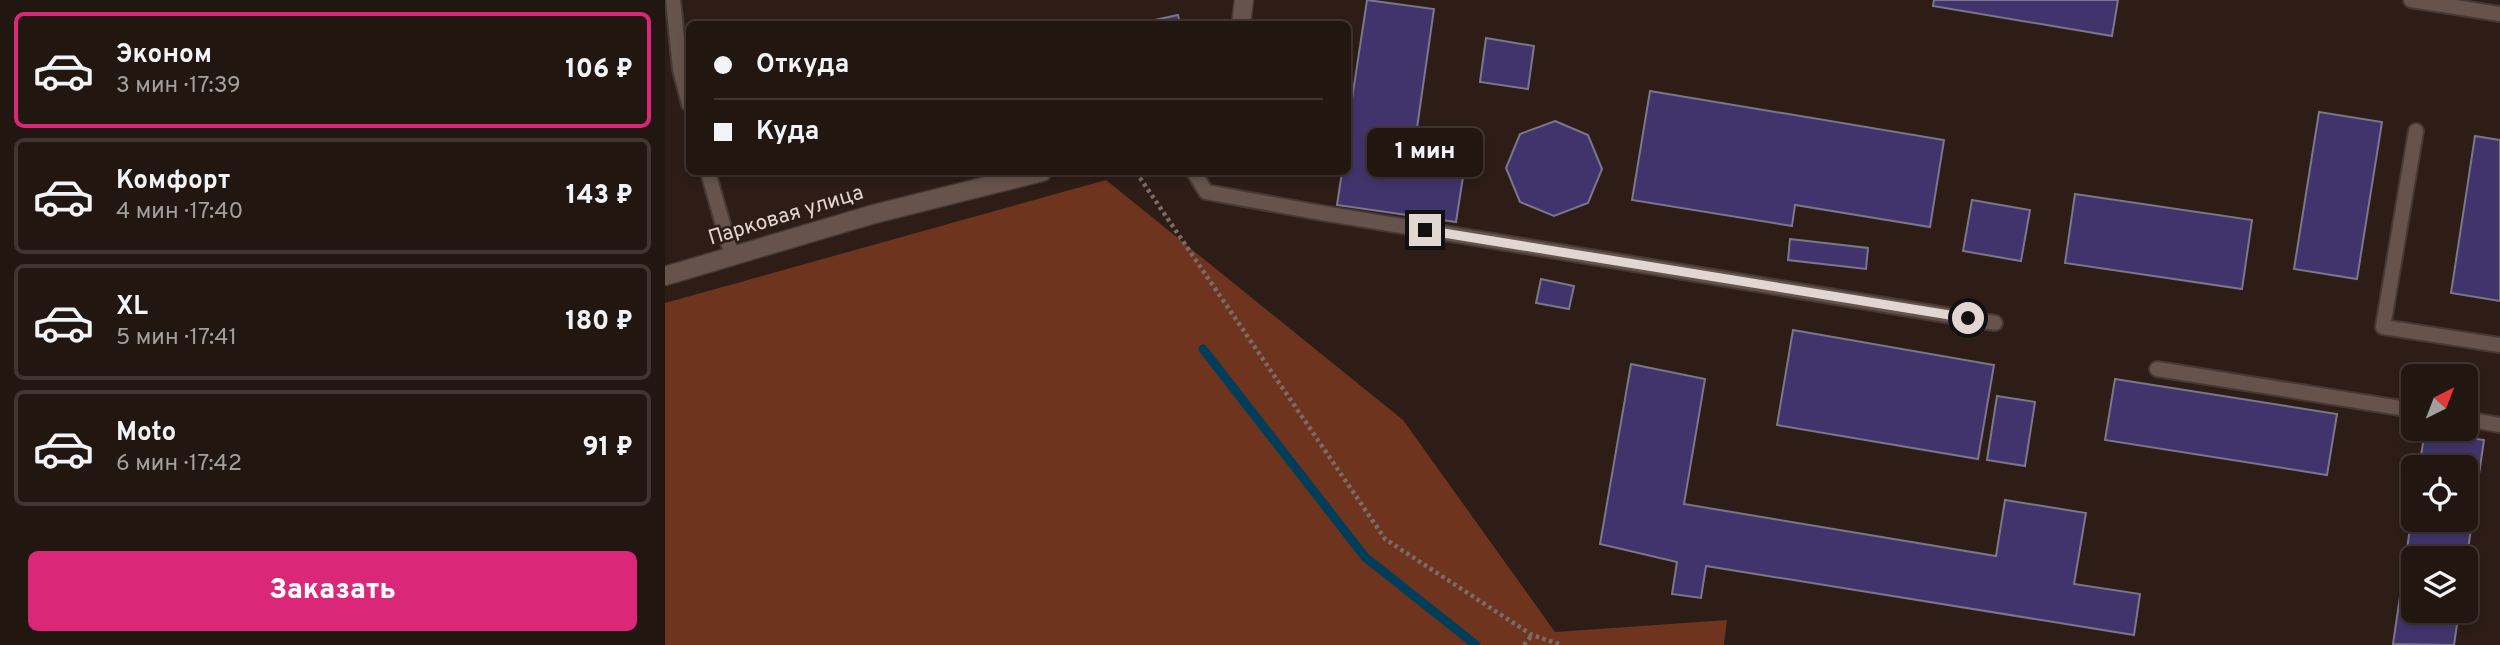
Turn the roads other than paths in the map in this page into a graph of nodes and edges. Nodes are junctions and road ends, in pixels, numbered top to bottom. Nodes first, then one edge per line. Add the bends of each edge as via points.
1 (673, 0) edge
2 (1244, 0) edge
3 (2411, 0) edge
4 (2500, 14) edge
5 (1241, 21) edge
6 (686, 92) edge
7 (2416, 131) dead end
8 (709, 175) edge
9 (1030, 175) edge
10 (1196, 175) edge
11 (732, 256) junction
12 (665, 276) edge
13 (1995, 323) dead end
14 (2500, 345) edge
15 (2157, 369) dead end
16 (2401, 408) edge
17 (2478, 421) edge
18 (2500, 425) edge

1 - 6 lane
2 - 5 street
3 - 4 lane
7 - 14 lane via 2383,327
8 - 11 lane
9 - 11 street, Парковая улица
10 - 13 lane via 1206,192
11 - 12 street, Парковая улица
15 - 16 lane
17 - 18 lane

